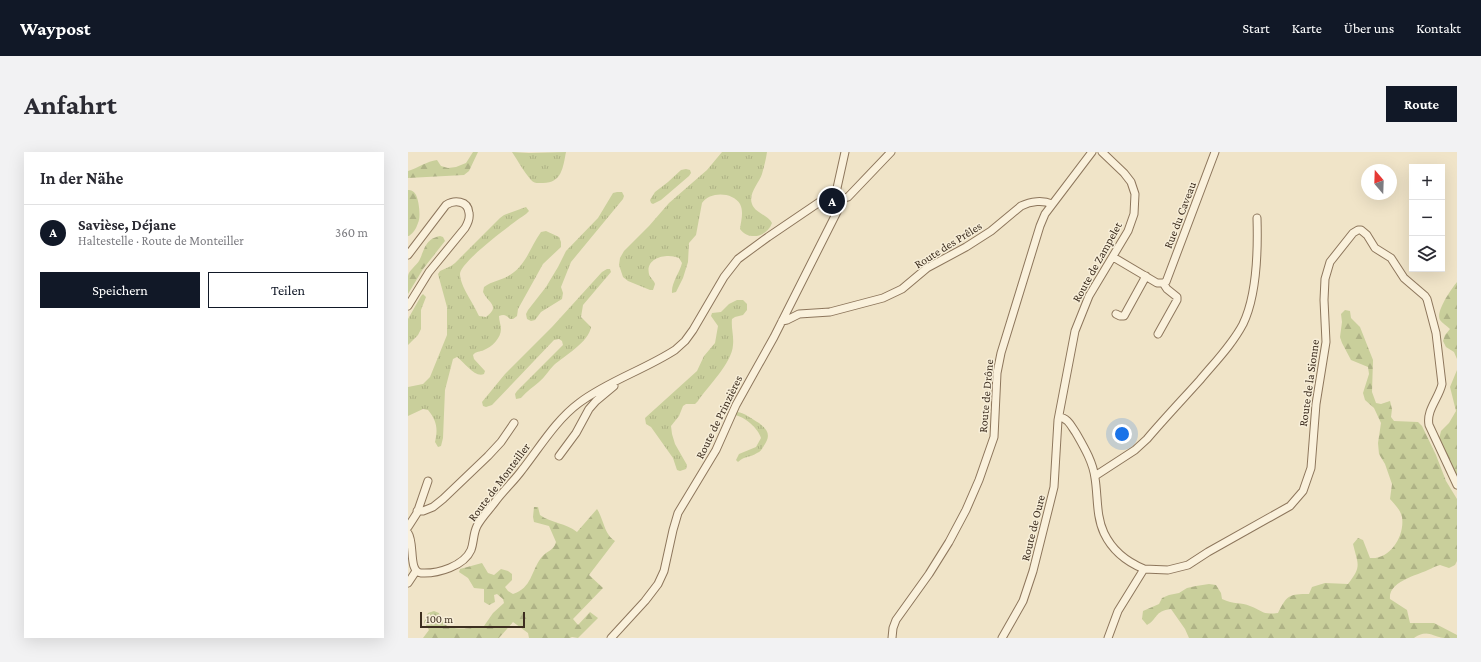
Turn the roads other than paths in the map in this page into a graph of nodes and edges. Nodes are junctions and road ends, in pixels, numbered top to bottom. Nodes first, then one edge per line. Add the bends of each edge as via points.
1 (845, 152) edge
2 (891, 152) edge
3 (1092, 152) edge
4 (1102, 152) edge
5 (1215, 152) edge
6 (839, 198) junction
7 (1052, 204) junction
8 (1257, 218) dead end
9 (408, 255) edge
10 (1113, 257) junction
11 (1146, 276) junction
12 (1163, 283) junction
13 (408, 306) edge
14 (1116, 314) dead end
15 (782, 321) junction
16 (1158, 334) dead end
17 (614, 383) junction
18 (1059, 417) junction
19 (514, 423) dead end
20 (558, 456) dead end
21 (1095, 476) junction
22 (428, 481) dead end
23 (1457, 485) edge
24 (417, 511) junction
25 (408, 527) edge
26 (408, 533) edge
27 (1144, 569) junction
28 (416, 571) junction
29 (408, 583) edge
30 (610, 638) edge
31 (892, 638) edge
32 (1002, 638) edge
33 (1108, 638) edge

1 - 6 street, Route de Prinzières
2 - 6 street, Route de Monteiller via 853,193 848,197
3 - 7 street, Route de Drône
4 - 10 street, Route de Zampelet via 1130,179 1136,194 1132,224
5 - 12 street, Rue du Caveau via 1169,275
6 - 15 street, Route de Prinzières via 841,204
6 - 17 street, Route de Monteiller via 830,197 822,201 741,256 724,277 685,341 668,354
7 - 15 street, Route des Prêles via 1044,201 1021,206 991,231 927,268 902,288 883,298 830,312 799,314
7 - 31 street, Route de Drône via 1040,226 1003,344 997,373 994,437 984,465 966,510 949,542 896,620
8 - 21 street via 1257,247 1251,295 1247,313 1231,343 1147,439 1135,450
9 - 13 street via 446,205 457,201 467,206 470,213 465,228 429,272
10 - 11 street
10 - 18 street, Route de Zampelet via 1089,296 1076,327
11 - 12 street via 1157,283
11 - 14 street via 1124,316
12 - 16 street via 1177,300
15 - 30 street, Route de Prinzières via 736,405 713,456 678,513 664,571 658,584 646,601
17 - 20 street, Route de Monteiller via 612,388 589,409 576,433
17 - 28 street, Route de Monteiller via 575,406 549,434 480,520 470,551 463,560 456,566 444,570 422,573
18 - 21 street via 1066,419 1081,441
18 - 32 street, Route de Oure via 1054,487 1039,548 1023,601
19 - 24 street, Route de Monteiller via 488,456 443,499 433,507
21 - 27 street via 1104,532 1119,554
22 - 24 street
23 - 27 street, Route de la Sionne via 1431,431 1428,419 1442,384 1436,333 1427,300 1404,278 1391,258 1375,248 1367,236 1358,230 1330,262 1325,279 1326,342 1316,404 1310,468 1304,491 1290,506 1273,517 1191,564 1174,569
24 - 25 street
26 - 28 street via 412,543 412,563
27 - 33 street via 1118,611
28 - 29 street

